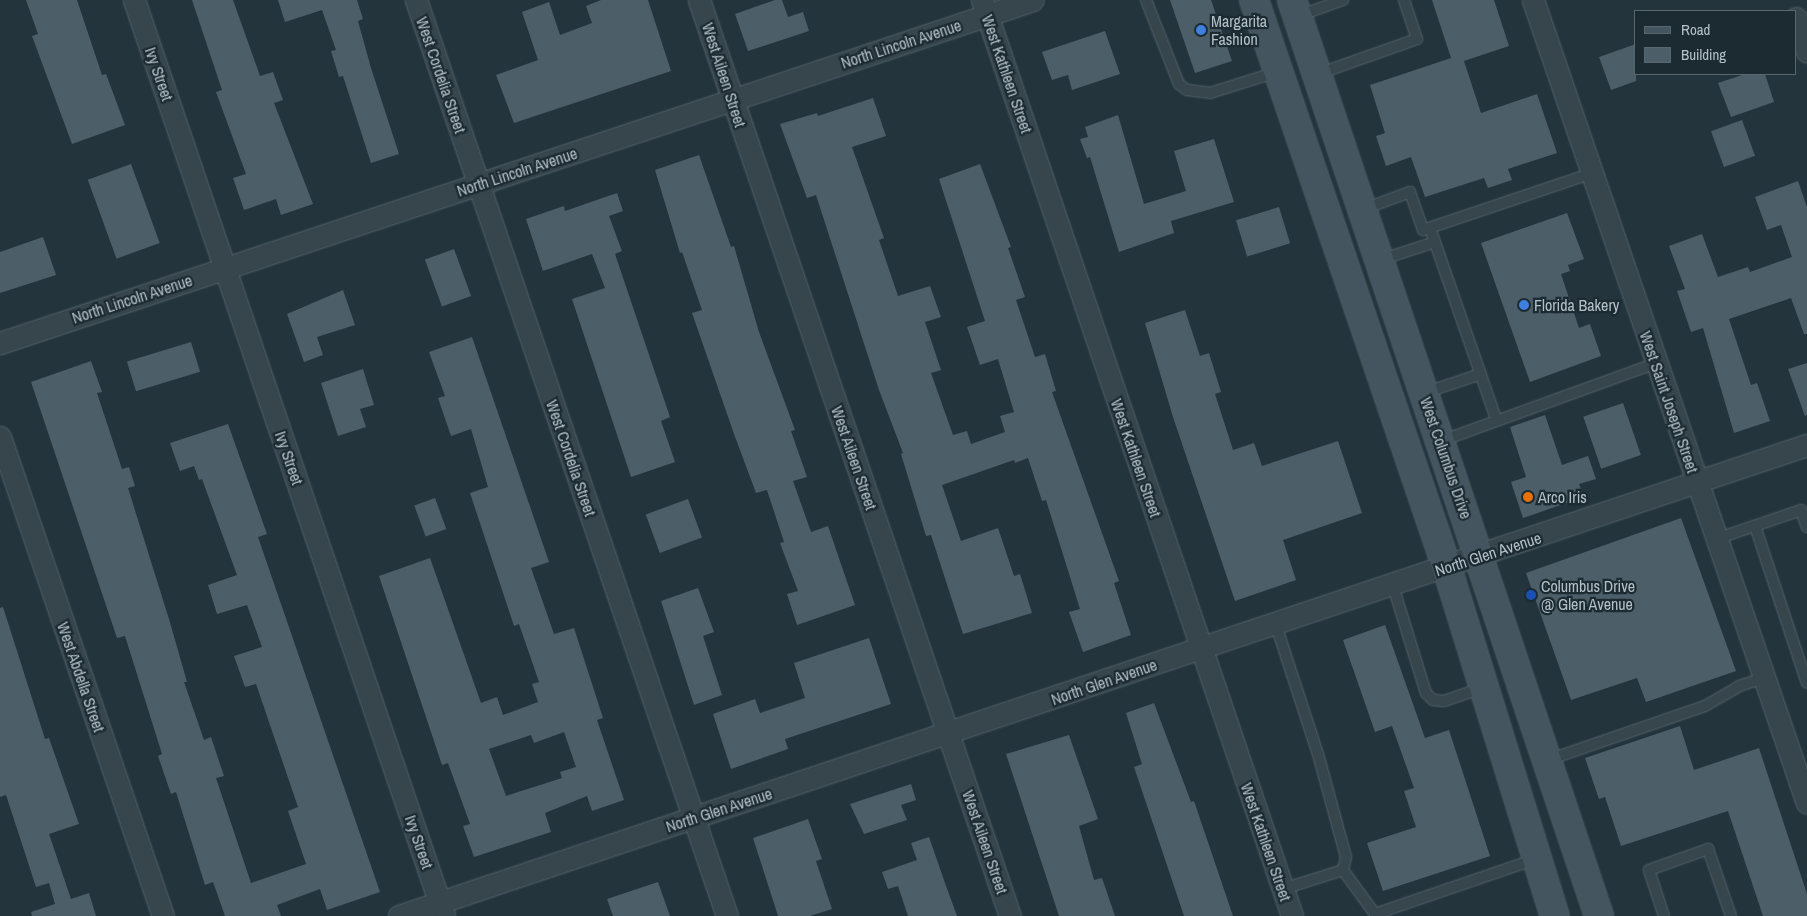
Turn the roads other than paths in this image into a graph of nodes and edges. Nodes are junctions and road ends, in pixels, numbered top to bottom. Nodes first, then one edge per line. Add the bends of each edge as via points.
1 (134, 0) edge
2 (416, 0) edge
3 (699, 0) edge
4 (1033, 0) edge
5 (1146, 0) edge
6 (1254, 0) edge
7 (1343, 0) edge
8 (1404, 0) edge
9 (1533, 0) edge
10 (1307, 6) edge
11 (985, 8) edge
12 (1797, 21) edge
13 (1807, 51) edge
14 (1279, 71) junction
15 (1318, 74) junction
16 (732, 100) junction
17 (1592, 173) junction
18 (478, 185) junction
19 (1363, 210) junction
20 (1430, 228) junction
21 (1435, 242) junction
22 (1380, 260) junction
23 (225, 268) junction
24 (0, 342) edge
25 (1656, 363) junction
26 (1481, 374) junction
27 (1424, 393) junction
28 (1496, 419) junction
29 (0, 437) edge
30 (1440, 441) junction
31 (1807, 445) edge
32 (1697, 484) junction
33 (1755, 526) junction
34 (1807, 527) edge
35 (1716, 539) junction
36 (1480, 557) junction
37 (1447, 568) junction
38 (1393, 586) junction
39 (1276, 625) junction
40 (1200, 650) junction
41 (1764, 678) junction
42 (1807, 683) edge
43 (1485, 686) junction
44 (948, 734) junction
45 (1548, 760) junction
46 (1807, 803) edge
47 (694, 819) junction
48 (1537, 858) junction
49 (1343, 870) junction
50 (1282, 889) junction
51 (442, 909) edge
52 (163, 916) edge
53 (399, 916) edge
54 (727, 916) edge
55 (1010, 916) edge
56 (1292, 916) edge
57 (1555, 916) edge
58 (1599, 916) edge
59 (1664, 916) edge
60 (1730, 916) edge

1 - 23 street, Ivy Street
2 - 18 street, West Cordelia Street
3 - 16 street, West Aileen Street
4 - 11 street, North Lincoln Avenue
5 - 14 lane via 1179,84 1186,90 1210,93
6 - 14 main road
7 - 10 lane
8 - 15 lane via 1417,39
9 - 17 street, West Saint Joseph Street
10 - 15 main road, West Columbus Drive
11 - 16 street, North Lincoln Avenue
11 - 40 street, West Kathleen Street
12 - 13 street
14 - 37 main road
15 - 19 main road, West Columbus Drive
16 - 18 street, North Lincoln Avenue
16 - 44 street, West Aileen Street
17 - 20 lane
17 - 25 street, West Saint Joseph Street
18 - 23 street, North Lincoln Avenue
18 - 47 street, West Cordelia Street
19 - 20 lane via 1410,192 1423,230
19 - 22 main road, West Columbus Drive
20 - 21 lane
21 - 22 lane
21 - 26 lane
22 - 27 main road, West Columbus Drive
23 - 24 street, North Lincoln Avenue
23 - 51 street, Ivy Street
25 - 28 lane
25 - 32 street, West Saint Joseph Street
26 - 27 lane
26 - 28 lane
27 - 30 main road, West Columbus Drive
28 - 30 lane
29 - 52 street, West Abdella Street
30 - 36 main road, West Columbus Drive
31 - 32 street, North Glen Avenue
32 - 35 street, West Saint Joseph Street
32 - 36 street, North Glen Avenue
33 - 34 lane via 1801,510
33 - 35 lane
33 - 42 lane
35 - 41 street, West Saint Joseph Street
36 - 37 street, North Glen Avenue
36 - 45 main road, West Columbus Drive
37 - 38 street, North Glen Avenue
37 - 43 main road
38 - 39 street, North Glen Avenue
38 - 43 lane via 1426,693 1433,700 1444,701
39 - 40 street, North Glen Avenue
39 - 49 lane via 1346,857
40 - 44 street, North Glen Avenue
40 - 50 street, West Kathleen Street
41 - 45 lane via 1739,686 1706,706
41 - 46 street, West Saint Joseph Street
43 - 48 main road
44 - 47 street, North Glen Avenue
44 - 55 street, West Aileen Street
45 - 58 main road, West Columbus Drive
47 - 51 street, North Glen Avenue
47 - 54 street, West Cordelia Street
48 - 49 lane via 1374,914
48 - 57 main road
49 - 50 lane
50 - 56 street, West Kathleen Street
51 - 53 street, North Glen Avenue
59 - 60 lane via 1648,870 1708,849

